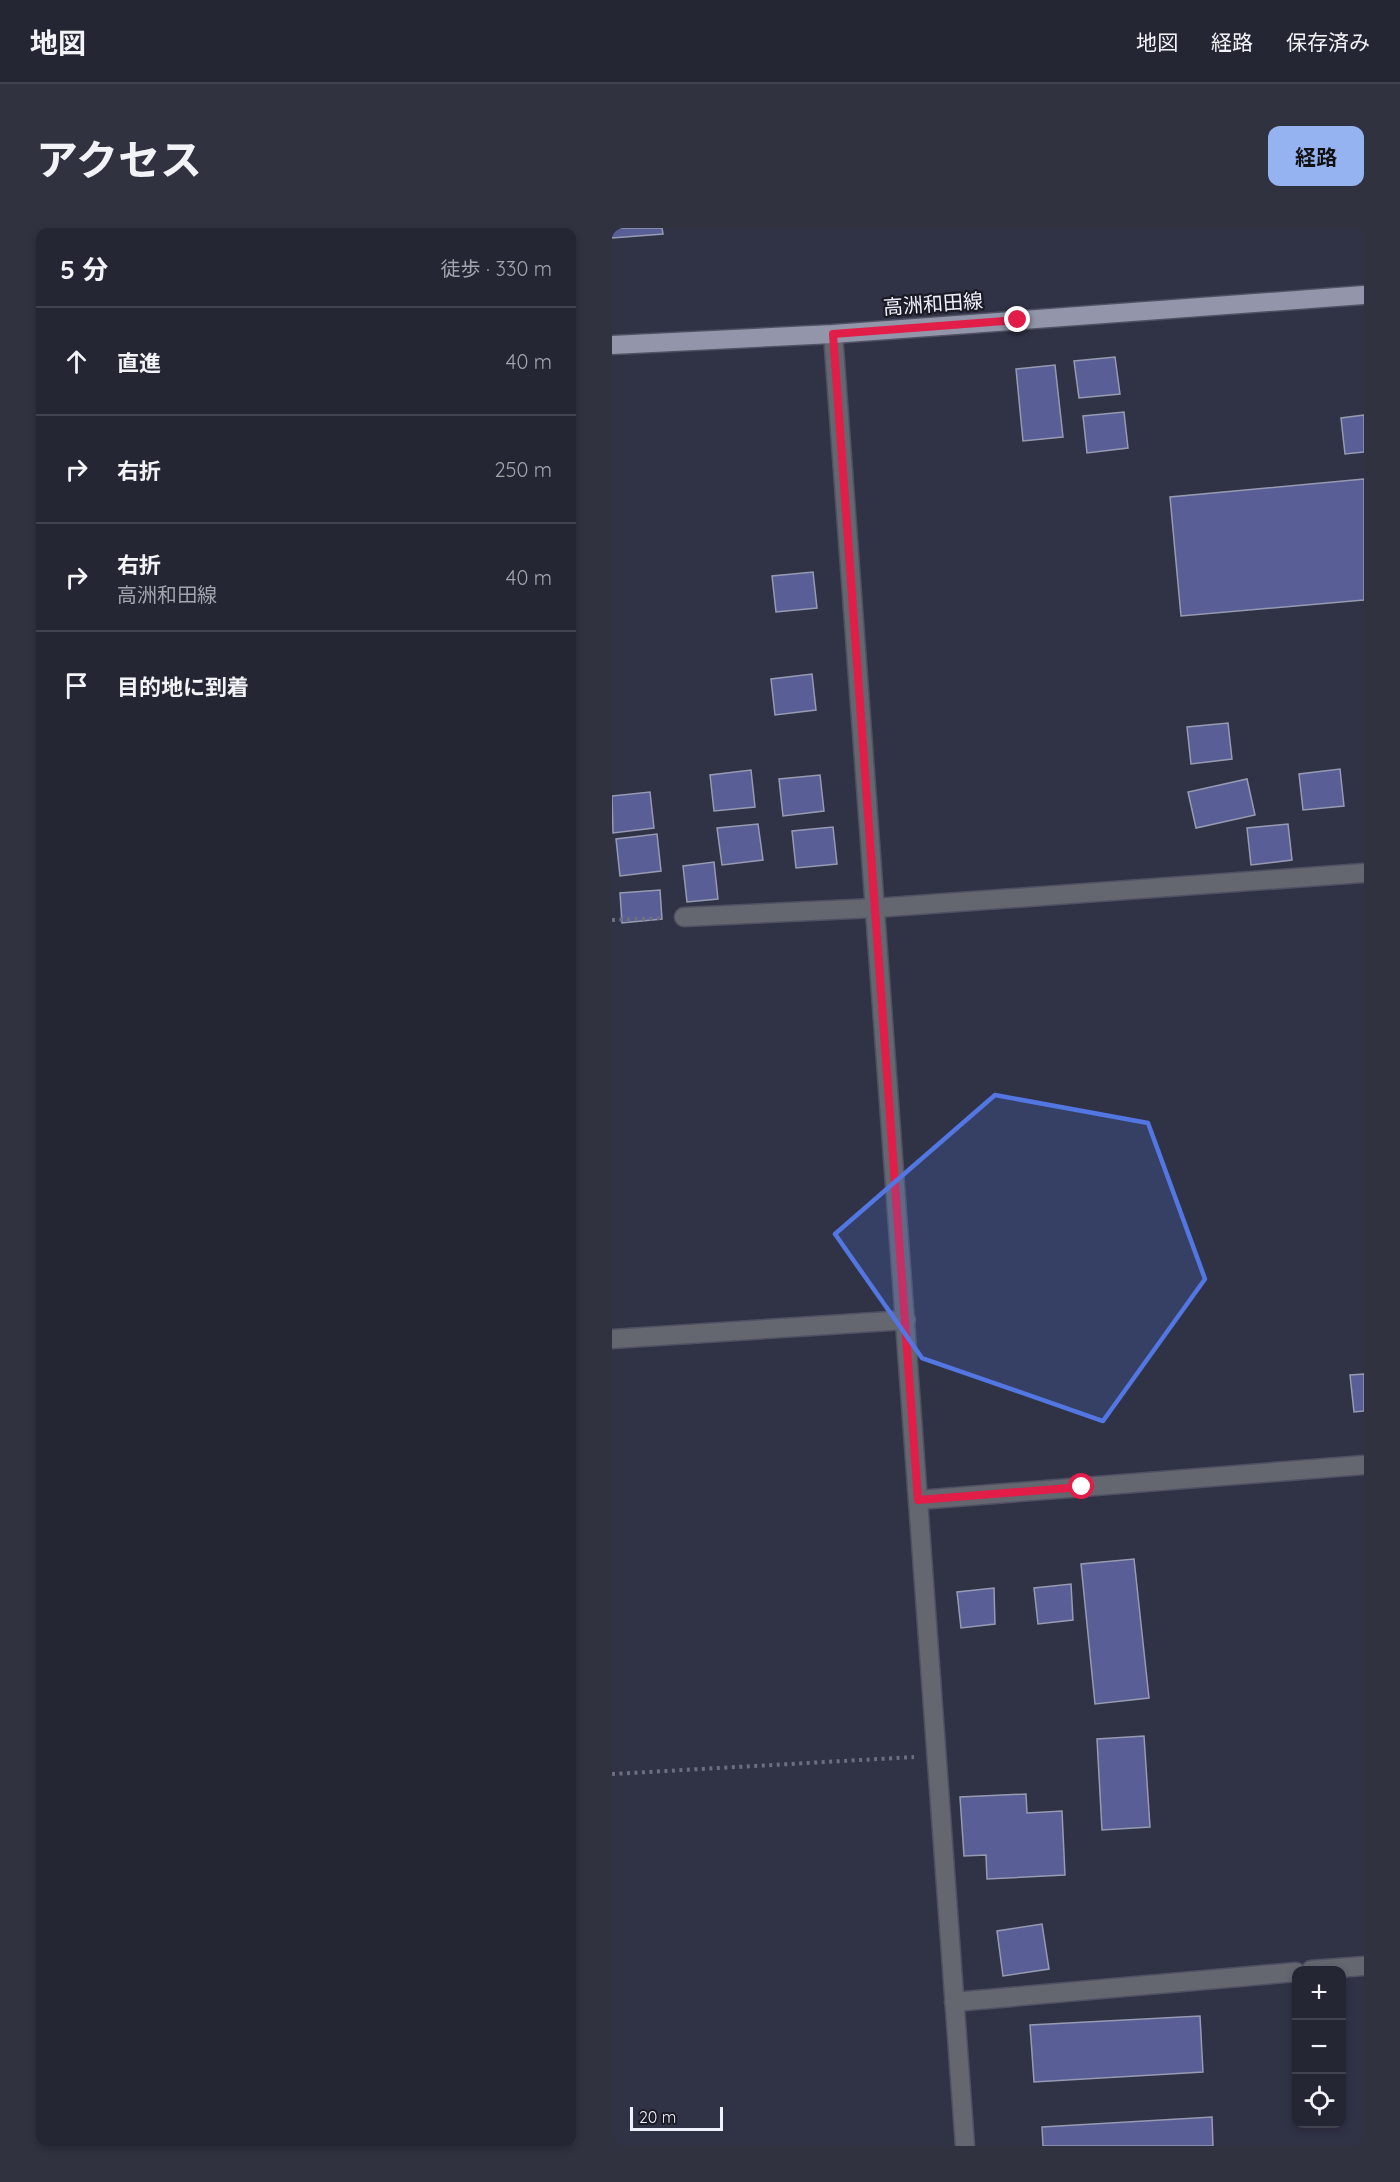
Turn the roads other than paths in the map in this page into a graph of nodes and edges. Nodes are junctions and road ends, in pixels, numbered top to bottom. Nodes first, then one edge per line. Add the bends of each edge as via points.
1 (1364, 295) edge
2 (833, 334) junction
3 (612, 345) edge
4 (1364, 873) edge
5 (875, 908) junction
6 (684, 917) road end
7 (906, 1320) junction
8 (612, 1339) edge
9 (1364, 1465) edge
10 (918, 1500) junction
11 (1364, 1966) edge
12 (1346, 1968) edge
13 (1292, 1972) edge
14 (954, 2002) junction
15 (965, 2146) edge

1 - 2 main road, 高洲和田線
2 - 3 main road, 高洲和田線
2 - 5 street
4 - 5 street
5 - 6 street
5 - 7 street
7 - 8 street
7 - 10 street
9 - 10 street
10 - 14 street
11 - 12 street
13 - 14 street
14 - 15 street

